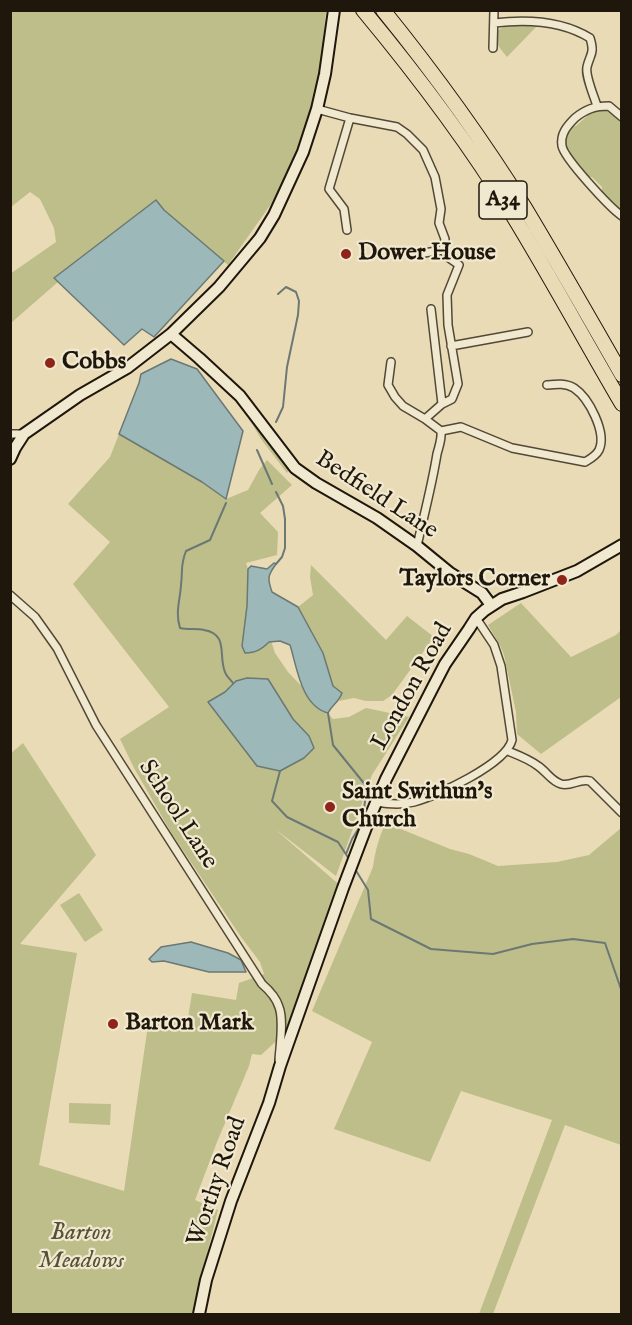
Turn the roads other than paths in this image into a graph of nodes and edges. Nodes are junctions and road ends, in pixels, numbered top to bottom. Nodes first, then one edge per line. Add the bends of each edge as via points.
1 (334, 10) edge
2 (363, 10) edge
3 (383, 10) edge
4 (494, 10) edge
5 (494, 23) junction
6 (493, 48) dead end
7 (597, 105) junction
8 (317, 109) junction
9 (621, 117) edge
10 (350, 118) junction
11 (621, 216) edge
12 (347, 230) dead end
13 (443, 250) junction
14 (424, 253) dead end
15 (431, 309) dead end
16 (528, 332) dead end
17 (171, 334) junction
18 (452, 346) junction
19 (391, 362) dead end
20 (621, 375) edge
21 (547, 385) dead end
22 (442, 404) junction
23 (621, 404) edge
24 (425, 419) junction
25 (441, 431) junction
26 (10, 434) edge
27 (24, 434) junction
28 (10, 459) edge
29 (621, 545) edge
30 (417, 546) junction
31 (10, 595) edge
32 (491, 605) junction
33 (476, 618) junction
34 (507, 751) junction
35 (376, 802) junction
36 (621, 813) edge
37 (280, 1065) junction
38 (199, 1314) edge

1 - 8 street
2 - 23 highway, A34 via 429,92 493,184
3 - 20 highway, A34 via 494,161
4 - 5 street
5 - 6 street
5 - 7 street via 530,20 575,30 590,38 593,52 587,75
7 - 9 street via 609,105
7 - 11 street via 588,108 562,133 563,151
8 - 10 street
8 - 17 street via 288,186 260,238 219,287
10 - 12 street via 329,189 344,209
10 - 13 street via 397,127 423,150 435,177 441,209 439,223 445,238
13 - 14 street
13 - 18 street via 459,265 447,295
15 - 22 street
16 - 18 street
17 - 27 street via 127,368
17 - 30 street, Bedfield Lane via 240,396 295,468
18 - 22 street via 458,384 452,399
19 - 24 street via 388,386 395,398
21 - 25 street via 560,383 575,388 599,423 599,450 585,462 512,448 461,427
22 - 24 street
24 - 25 street
25 - 30 street
26 - 27 street
27 - 28 street
29 - 32 street, London Road via 577,571
30 - 32 street, Bedfield Lane via 482,593
31 - 37 street, School Lane via 35,617 57,648 96,725 262,984 272,993 280,1008
32 - 33 street, London Road
33 - 34 street via 494,645 501,666 512,740
33 - 35 street, London Road via 421,708
34 - 35 street via 485,769 437,794 412,803
34 - 36 street via 539,766 560,784 590,781
35 - 37 street, London Road
37 - 38 street, Worthy Road via 231,1201

